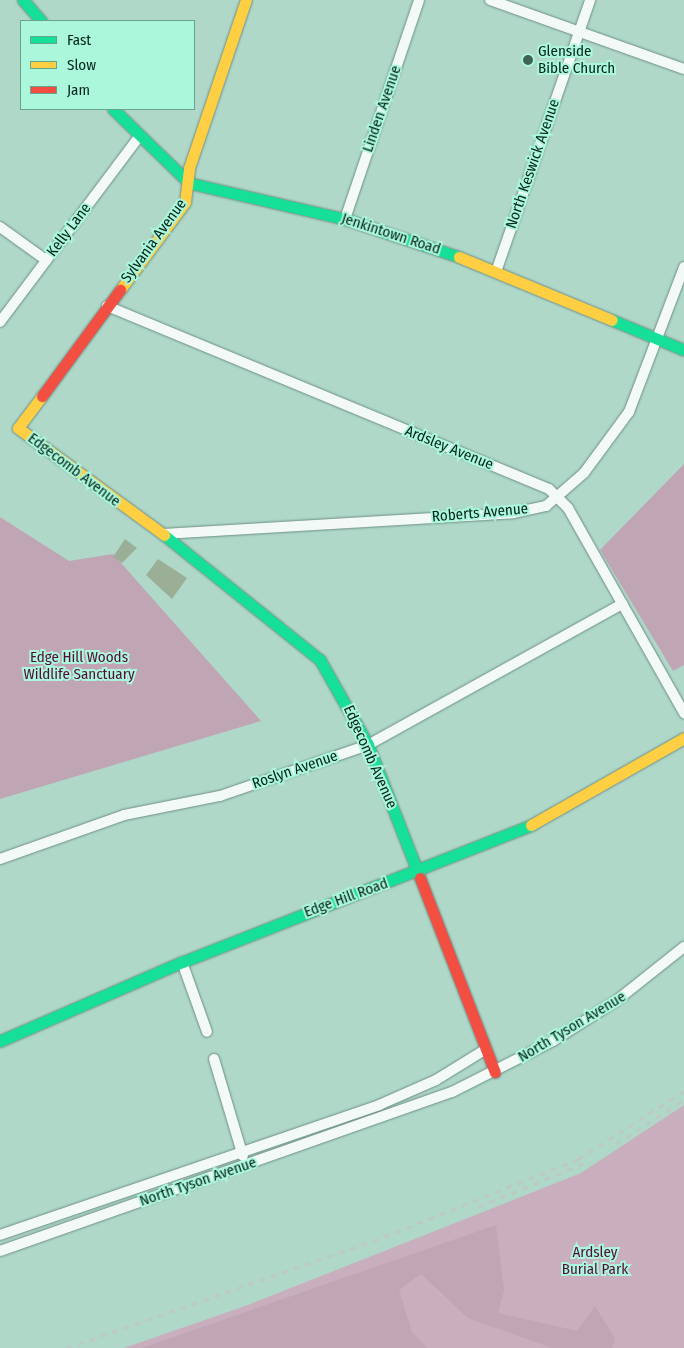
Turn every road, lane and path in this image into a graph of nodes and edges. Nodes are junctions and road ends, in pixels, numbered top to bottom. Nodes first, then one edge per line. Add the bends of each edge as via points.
1 (23, 0) edge
2 (246, 0) edge
3 (419, 0) edge
4 (490, 0) edge
5 (590, 0) edge
6 (39, 20) edge
7 (579, 30) junction
8 (684, 68) edge
9 (114, 110) edge
10 (138, 138) junction
11 (189, 183) junction
12 (345, 219) junction
13 (0, 227) edge
14 (46, 260) junction
15 (684, 267) edge
16 (496, 272) junction
17 (107, 306) junction
18 (0, 322) edge
19 (659, 340) junction
20 (684, 350) edge
21 (18, 428) joint
22 (560, 498) junction
23 (163, 534) junction
24 (622, 604) junction
25 (684, 713) edge
26 (684, 738) edge
27 (368, 746) junction
28 (0, 859) edge
29 (418, 872) junction
30 (684, 947) edge
31 (182, 962) junction
32 (207, 1032) dead end
33 (0, 1041) edge
34 (486, 1049) junction
35 (214, 1059) dead end
36 (495, 1072) junction
37 (359, 1111) junction
38 (395, 1113) junction
39 (242, 1151) junction
40 (246, 1166) junction
41 (0, 1233) edge
42 (3, 1250) edge

1 - 6 street
2 - 11 street, Sylvania Avenue via 189,168
3 - 12 street, Linden Avenue
4 - 7 street
5 - 7 street, North Keswick Avenue
7 - 8 street
7 - 16 street, North Keswick Avenue
9 - 10 street, Jenkintown Road
10 - 11 street, Jenkintown Road
10 - 14 street, Kelly Lane
11 - 12 street, Jenkintown Road
11 - 17 street, Sylvania Avenue via 185,202
12 - 16 street, Jenkintown Road
13 - 14 street
14 - 18 street, Kelly Lane
15 - 19 street, Roberts Avenue
16 - 19 street, Jenkintown Road
17 - 21 street, Sylvania Avenue
17 - 22 street, Ardsley Avenue via 517,476
19 - 20 street, Jenkintown Road
19 - 22 street, Roberts Avenue via 624,420
21 - 23 street, Edgecomb Avenue
22 - 23 street, Roberts Avenue via 546,506 513,513
22 - 24 street
23 - 27 street, Edgecomb Avenue via 320,660
24 - 25 street
24 - 27 street, Roslyn Avenue
26 - 29 street, Edge Hill Road via 538,822
27 - 28 street, Roslyn Avenue via 220,796 124,815
27 - 29 street, Edgecomb Avenue
29 - 31 street, Edge Hill Road
29 - 34 street, Edgecomb Avenue
30 - 36 street, North Tyson Avenue via 616,1002
31 - 32 street
31 - 33 street, Edge Hill Road
34 - 36 street, Edgecomb Avenue
34 - 37 street, North Tyson Avenue via 436,1080
35 - 39 street
36 - 38 street, North Tyson Avenue
37 - 38 street, North Tyson Avenue
37 - 39 street, North Tyson Avenue
38 - 40 street, North Tyson Avenue
39 - 40 street
39 - 41 street, North Tyson Avenue
40 - 42 street, North Tyson Avenue
41 - 42 street

